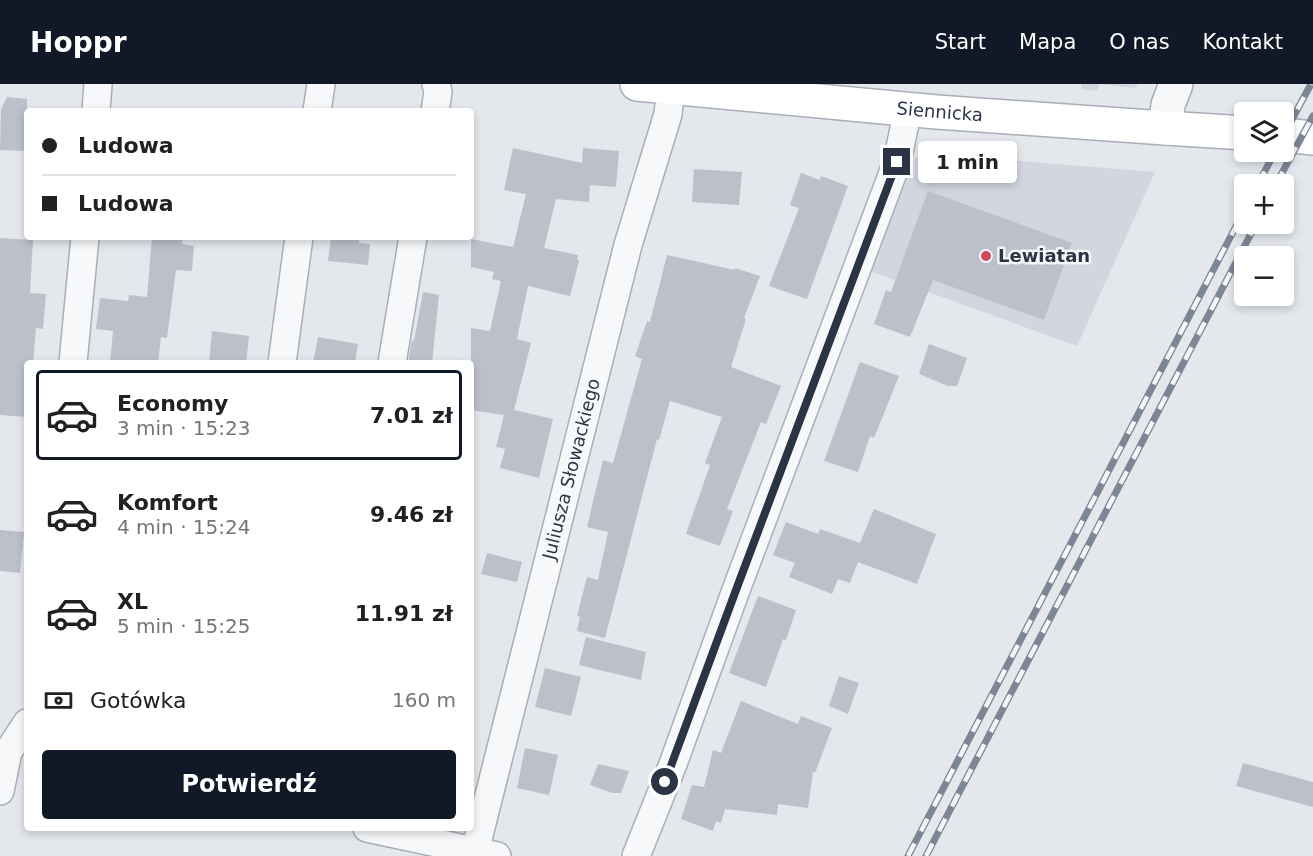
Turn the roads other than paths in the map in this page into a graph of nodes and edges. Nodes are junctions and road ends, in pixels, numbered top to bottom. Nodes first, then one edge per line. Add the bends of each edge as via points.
1 (99, 84) edge
2 (321, 84) edge
3 (436, 84) edge
4 (637, 84) edge
5 (1176, 84) edge
6 (671, 87) junction
7 (96, 108) edge
8 (317, 108) edge
9 (435, 108) edge
10 (908, 109) junction
11 (1165, 128) junction
12 (1234, 132) edge
13 (1294, 136) edge
14 (1313, 138) edge
15 (85, 240) edge
16 (299, 240) edge
17 (412, 240) edge
18 (74, 360) edge
19 (282, 360) edge
20 (392, 360) edge
21 (16, 742) edge
22 (0, 790) edge
23 (381, 831) edge
24 (486, 853) edge
25 (636, 856) edge

1 - 7 street
2 - 8 street
3 - 9 street
4 - 6 main road, Siennicka
5 - 11 street
6 - 10 main road, Siennicka
6 - 24 street, Juliusza Słowackiego via 668,114 628,245
10 - 11 main road, Siennicka
10 - 25 street via 897,162
11 - 12 main road, Siennicka
13 - 14 main road
15 - 18 street
16 - 19 street
17 - 20 street
21 - 22 street
23 - 24 street

